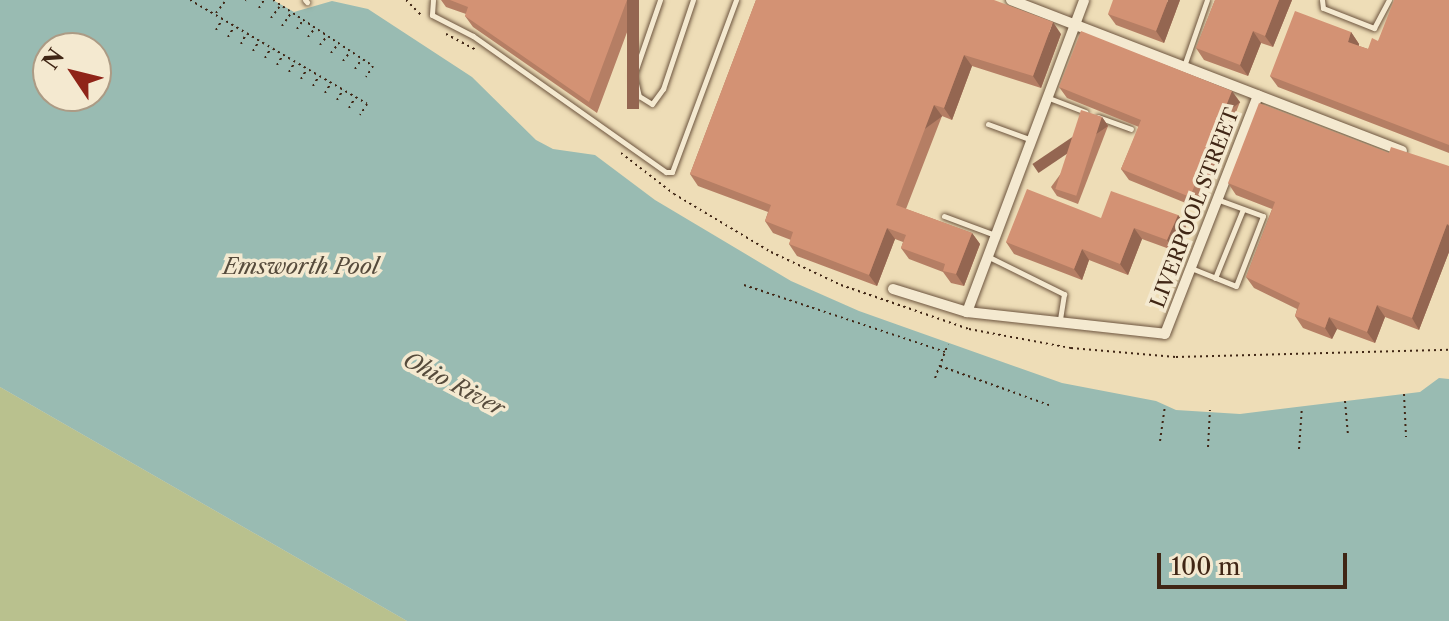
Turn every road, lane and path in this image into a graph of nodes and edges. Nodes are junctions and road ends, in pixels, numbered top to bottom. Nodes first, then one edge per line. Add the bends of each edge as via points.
1 (190, 0) edge
2 (226, 0) edge
3 (264, 0) edge
4 (273, 0) edge
5 (406, 0) edge
6 (433, 0) edge
7 (660, 0) edge
8 (693, 0) edge
9 (736, 0) edge
10 (1011, 0) edge
11 (1084, 0) edge
12 (1207, 0) edge
13 (1322, 0) edge
14 (1389, 0) edge
15 (280, 5) junction
16 (259, 8) dead end
17 (292, 12) junction
18 (215, 14) junction
19 (271, 18) dead end
20 (223, 19) junction
21 (304, 19) junction
22 (432, 25) dead end
23 (1075, 25) junction
24 (235, 26) junction
25 (282, 26) dead end
26 (316, 27) junction
27 (297, 29) dead end
28 (216, 30) dead end
29 (444, 32) dead end
30 (247, 33) junction
31 (327, 35) junction
32 (228, 37) dead end
33 (308, 37) dead end
34 (259, 40) junction
35 (339, 43) junction
36 (241, 44) dead end
37 (320, 45) dead end
38 (271, 47) junction
39 (253, 51) dead end
40 (350, 51) junction
41 (331, 53) dead end
42 (482, 53) dead end
43 (283, 54) junction
44 (265, 58) dead end
45 (362, 59) junction
46 (295, 61) junction
47 (343, 61) dead end
48 (277, 65) dead end
49 (1184, 67) junction
50 (308, 68) junction
51 (355, 69) dead end
52 (289, 72) dead end
53 (320, 75) junction
54 (366, 77) dead end
55 (301, 79) dead end
56 (331, 82) junction
57 (313, 86) dead end
58 (343, 89) junction
59 (325, 93) dead end
60 (1258, 95) junction
61 (356, 97) junction
62 (1049, 98) junction
63 (337, 100) dead end
64 (349, 108) dead end
65 (360, 115) dead end
66 (988, 124) dead end
67 (1131, 129) edge
68 (1032, 140) junction
69 (617, 149) dead end
70 (1420, 158) edge
71 (1015, 186) junction
72 (1028, 191) edge
73 (1218, 199) junction
74 (1243, 209) junction
75 (944, 216) dead end
76 (996, 236) junction
77 (988, 257) junction
78 (1191, 268) junction
79 (1215, 278) junction
80 (744, 285) dead end
81 (893, 289) dead end
82 (967, 312) junction
83 (1059, 325) junction
84 (948, 344) dead end
85 (1449, 350) edge
86 (945, 352) junction
87 (940, 366) junction
88 (935, 378) dead end
89 (1404, 394) dead end
90 (1345, 401) dead end
91 (1049, 405) dead end
92 (1165, 405) dead end
93 (1210, 410) dead end
94 (1302, 410) dead end
95 (1348, 437) dead end
96 (1406, 437) dead end
97 (1160, 441) dead end
98 (1208, 447) dead end
99 (1299, 449) dead end

1 - 18 path
2 - 18 path
3 - 16 path
4 - 15 path
5 - 22 path
6 - 9 lane via 432,15 473,36 666,172 672,172
7 - 8 lane via 634,75 639,96 652,104 663,89
10 - 23 street
11 - 23 street
12 - 49 lane
13 - 14 lane via 1323,8 1374,28
15 - 17 path
15 - 19 path
17 - 21 path
17 - 25 path
18 - 20 path
20 - 24 path
20 - 28 path
21 - 26 path
21 - 27 path
23 - 49 street
23 - 62 street
24 - 30 path
24 - 32 path
26 - 31 path
26 - 33 path
29 - 42 path
30 - 34 path
30 - 36 path
31 - 35 path
31 - 37 path
34 - 38 path
34 - 39 path
35 - 40 path
35 - 41 path
38 - 43 path
38 - 44 path
40 - 45 path
40 - 47 path
43 - 46 path
43 - 48 path
45 - 51 path
45 - 54 path via 373,66
46 - 50 path
46 - 52 path
49 - 60 street
50 - 53 path
50 - 55 path
53 - 56 path
53 - 57 path
56 - 58 path
56 - 59 path
58 - 61 path
58 - 63 path
60 - 70 street
60 - 73 street, LIVERPOOL STREET
61 - 64 path
61 - 65 path via 367,104
62 - 67 lane
62 - 68 street
66 - 68 lane
68 - 71 street
69 - 85 path via 674,194 771,252 841,285 969,329 1071,348 1176,357
71 - 72 lane
71 - 76 street
73 - 74 lane
73 - 78 street, LIVERPOOL STREET
74 - 79 lane
74 - 79 lane via 1263,216 1236,286
75 - 76 lane
76 - 77 street
77 - 82 street
77 - 83 lane via 1064,294
78 - 79 lane
78 - 83 street, LIVERPOOL STREET via 1165,334
80 - 86 path
81 - 82 street
82 - 83 street
84 - 86 path
86 - 87 path
87 - 88 path
87 - 91 path
89 - 96 path
90 - 95 path
92 - 97 path
93 - 98 path
94 - 99 path

